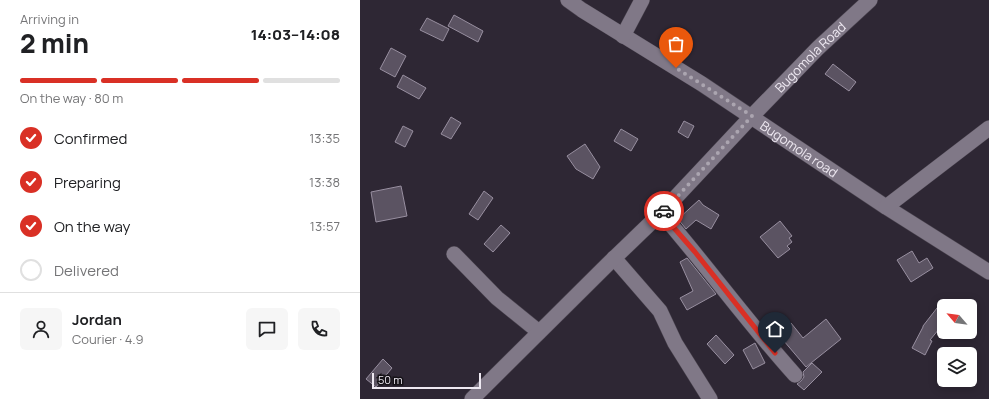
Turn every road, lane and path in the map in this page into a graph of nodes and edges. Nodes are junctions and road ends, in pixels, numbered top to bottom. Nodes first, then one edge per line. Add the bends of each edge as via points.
1 (568, 0) edge
2 (642, 0) edge
3 (870, 0) edge
4 (623, 36) junction
5 (752, 116) junction
6 (989, 128) edge
7 (886, 206) junction
8 (661, 213) junction
9 (454, 254) dead end
10 (614, 258) junction
11 (989, 272) edge
12 (539, 332) junction
13 (795, 375) dead end
14 (472, 399) edge
15 (710, 399) edge

1 - 4 street, Bugomola road
2 - 4 street
3 - 5 street, Bugomola Road via 818,48
4 - 5 street, Bugomola road
5 - 7 street, Bugomola road
5 - 8 street, Bugomola Road
6 - 7 street
7 - 11 street, Bugomola road
8 - 10 street, Bugomola Road
8 - 13 street via 765,342
9 - 12 street via 497,298
10 - 12 street, Bugomola Road
10 - 15 street via 660,311 675,343
12 - 14 street, Bugomola Road

